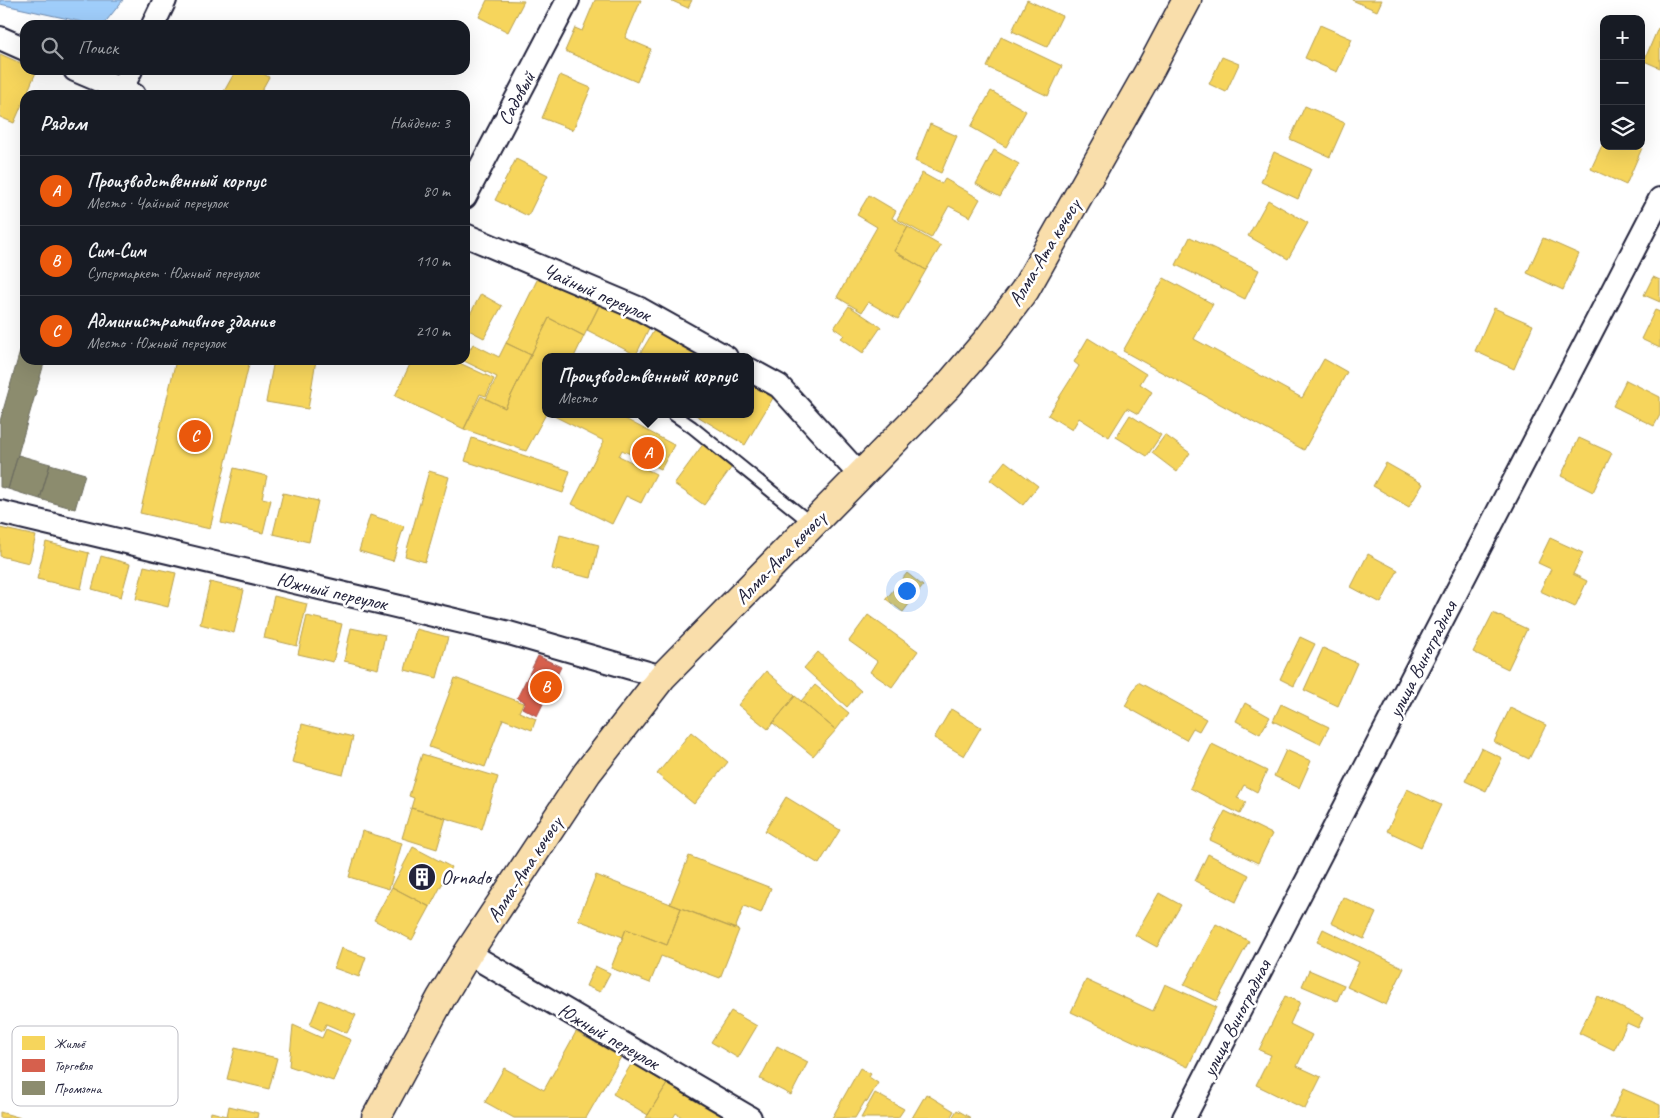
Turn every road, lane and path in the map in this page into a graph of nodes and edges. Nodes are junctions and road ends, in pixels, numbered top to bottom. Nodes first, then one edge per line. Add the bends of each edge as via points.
1 (166, 0) edge
2 (568, 0) edge
3 (1187, 0) edge
4 (156, 20) edge
5 (0, 38) edge
6 (20, 47) edge
7 (93, 75) edge
8 (129, 85) edge
9 (470, 187) edge
10 (1660, 199) edge
11 (470, 238) edge
12 (719, 353) edge
13 (754, 372) edge
14 (679, 418) edge
15 (860, 475) junction
16 (0, 512) edge
17 (812, 524) junction
18 (662, 677) junction
19 (468, 953) junction
20 (376, 1118) edge
21 (750, 1118) edge
22 (1184, 1118) edge

1 - 4 street
2 - 9 street, Садовый
3 - 15 highway, Алма-Ата көчөсү via 1025,290 990,338 948,386
5 - 6 street
7 - 8 street
10 - 22 street, улица Виноградная
11 - 12 street, Чайный переулок via 640,309
13 - 15 street via 778,386
14 - 17 lane
15 - 17 highway, Алма-Ата көчөсү
16 - 18 street, Южный переулок via 509,633
17 - 18 highway, Алма-Ата көчөсү
18 - 19 highway, Алма-Ата көчөсү via 587,772
19 - 20 highway, Алма-Ата көчөсү
19 - 21 street, Южный переулок

